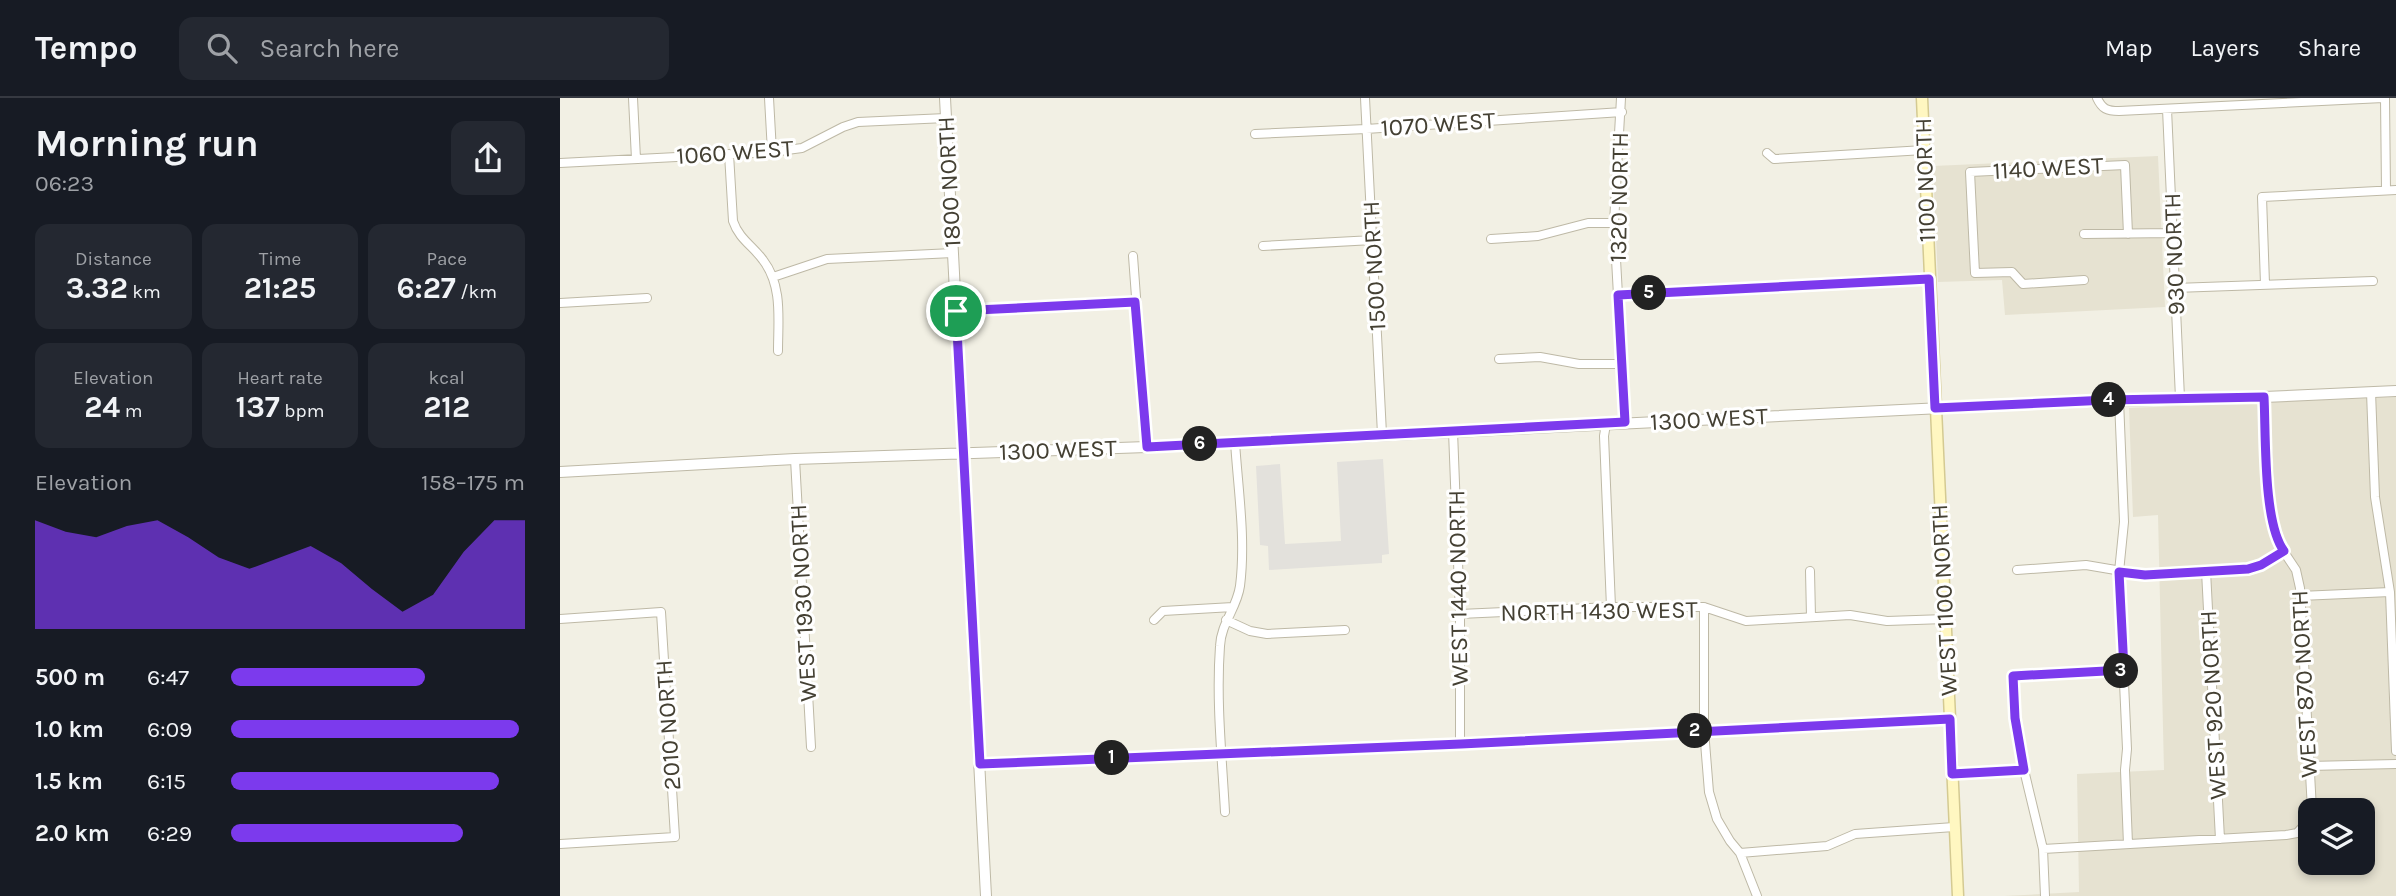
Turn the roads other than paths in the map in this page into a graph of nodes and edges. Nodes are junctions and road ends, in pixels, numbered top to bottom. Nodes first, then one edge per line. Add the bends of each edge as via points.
1 (633, 98) edge
2 (769, 98) edge
3 (945, 98) edge
4 (1365, 98) edge
5 (1621, 98) edge
6 (1922, 98) edge
7 (2097, 98) edge
8 (2191, 98) edge
9 (2384, 98) edge
10 (2288, 101) edge
11 (2191, 108) junction
12 (2167, 109) junction
13 (1622, 112) junction
14 (946, 118) junction
15 (1366, 129) junction
16 (1255, 134) dead end
17 (1924, 149) junction
18 (772, 152) junction
19 (1768, 153) dead end
20 (729, 154) junction
21 (636, 159) junction
22 (560, 163) edge
23 (2386, 190) junction
24 (2396, 190) edge
25 (1614, 223) junction
26 (2173, 233) junction
27 (2084, 234) dead end
28 (2128, 234) junction
29 (1491, 239) dead end
30 (1373, 240) junction
31 (1263, 246) dead end
32 (953, 253) junction
33 (1133, 256) dead end
34 (773, 277) junction
35 (1929, 279) junction
36 (2084, 280) dead end
37 (2373, 281) dead end
38 (2265, 284) junction
39 (2175, 288) junction
40 (1618, 295) junction
41 (647, 298) dead end
42 (1135, 302) junction
43 (560, 303) edge
44 (956, 311) junction
45 (1932, 345) joint
46 (778, 351) dead end
47 (1499, 359) dead end
48 (1622, 365) junction
49 (2396, 391) edge
50 (2371, 392) junction
51 (2264, 397) junction
52 (2180, 398) junction
53 (2119, 400) junction
54 (1935, 408) junction
55 (1625, 422) junction
56 (1606, 424) junction
57 (1453, 431) junction
58 (1382, 434) junction
59 (1235, 442) junction
60 (1147, 447) junction
61 (965, 453) junction
62 (795, 459) junction
63 (560, 472) edge
64 (2284, 551) junction
65 (2017, 570) dead end
66 (1810, 571) dead end
67 (2206, 571) junction
68 (2119, 572) junction
69 (2390, 592) junction
70 (2300, 596) junction
71 (1233, 607) junction
72 (1611, 607) junction
73 (1704, 607) junction
74 (1460, 614) junction
75 (1811, 617) junction
76 (560, 619) edge
77 (1945, 619) junction
78 (1154, 620) dead end
79 (1226, 620) junction
80 (1345, 630) dead end
81 (2394, 643) edge
82 (2124, 670) junction
83 (1950, 719) junction
84 (1704, 730) junction
85 (1461, 744) junction
86 (811, 747) dead end
87 (2396, 751) edge
88 (1222, 754) junction
89 (980, 764) junction
90 (2396, 764) edge
91 (2309, 766) junction
92 (2024, 770) junction
93 (1952, 774) junction
94 (2311, 798) edge
95 (1226, 811) dead end
96 (1954, 827) junction
97 (2298, 832) edge
98 (2220, 839) junction
99 (560, 844) edge
100 (2128, 844) junction
101 (2043, 849) junction
102 (1740, 853) junction
103 (986, 896) edge
104 (1757, 896) edge
105 (1958, 896) edge
106 (2045, 896) edge

1 - 21 street
2 - 18 street
3 - 14 street, 1800 NORTH
4 - 15 street, 1500 NORTH
5 - 13 street, 1320 NORTH
6 - 17 main road, 1100 NORTH
7 - 12 street via 2110,111
8 - 11 street
9 - 10 street
9 - 23 street
10 - 11 street
11 - 12 street
12 - 26 street, 930 NORTH
13 - 15 street, 1070 WEST
13 - 25 street, 1320 NORTH
14 - 18 street, 1060 WEST via 858,122 802,148
14 - 32 street, 1800 NORTH
15 - 16 street, 1070 WEST
15 - 30 street, 1500 NORTH
17 - 19 street via 1774,159
17 - 35 main road, 1100 NORTH
18 - 20 street, 1060 WEST
20 - 21 street, 1060 WEST
20 - 34 street via 733,221
21 - 22 street, 1060 WEST
23 - 24 street
23 - 38 street via 2262,197
25 - 29 street
25 - 40 street, 1320 NORTH
26 - 28 street
26 - 39 street, 930 NORTH
27 - 28 street
28 - 36 street, 1140 WEST via 2125,165 1970,172 1975,273 2012,272 2023,284
30 - 31 street
30 - 58 street, 1500 NORTH
32 - 34 street via 827,259
32 - 44 street, 1800 NORTH
33 - 42 street
34 - 46 street
35 - 40 street
35 - 45 main road, 1100 NORTH
37 - 38 street
38 - 39 street
39 - 52 street, 930 NORTH
40 - 48 street, 1320 NORTH
41 - 43 street
42 - 44 street
42 - 60 street
44 - 61 street, 1800 NORTH
45 - 54 main road, WEST 1100 NORTH
47 - 48 street via 1540,357
48 - 55 street, 1320 NORTH
49 - 50 street, 1300 WEST
50 - 51 street, 1300 WEST
50 - 69 street via 2375,497
51 - 52 street, 1300 WEST
51 - 64 street, WEST 870 NORTH via 2271,515
52 - 53 street, 1300 WEST
53 - 54 street, 1300 WEST
53 - 68 street via 2124,522
54 - 55 street, 1300 WEST
54 - 77 main road, WEST 1100 NORTH
55 - 56 street, 1300 WEST
56 - 57 street, 1300 WEST
56 - 72 street
57 - 58 street, 1300 WEST
57 - 74 street, WEST 1440 NORTH
58 - 59 street, 1300 WEST
59 - 60 street, 1300 WEST
59 - 71 street via 1242,567
60 - 61 street, 1300 WEST
61 - 62 street, 1300 WEST
61 - 89 street, 1800 NORTH
62 - 63 street, 1300 WEST
62 - 86 street, WEST 1930 NORTH
64 - 67 street via 2248,569
64 - 70 street, WEST 870 NORTH via 2296,570
65 - 68 street via 2086,565
66 - 75 street
67 - 68 street
67 - 98 street, WEST 920 NORTH
68 - 82 street
69 - 70 street
69 - 81 street
70 - 91 street, WEST 870 NORTH
71 - 78 street via 1163,611
71 - 79 street
72 - 73 street, NORTH 1430 WEST
72 - 74 street, NORTH 1430 WEST
73 - 75 street, NORTH 1430 WEST via 1746,621
73 - 84 street
74 - 85 street, WEST 1440 NORTH
75 - 77 street, NORTH 1430 WEST
76 - 99 street, 2010 NORTH via 661,612 676,838
77 - 83 main road, WEST 1100 NORTH
79 - 80 street via 1267,634
79 - 88 street via 1220,646
81 - 87 street
82 - 92 street via 2013,676
82 - 100 street
83 - 84 street
83 - 93 main road, WEST 1100 NORTH
84 - 85 street
84 - 102 street via 1709,792 1717,819
85 - 88 street
88 - 89 street
88 - 95 street
89 - 103 street, 1800 NORTH
90 - 91 street
91 - 94 street, WEST 870 NORTH
92 - 93 street
92 - 101 street
93 - 96 main road, WEST 1100 NORTH
96 - 102 street via 1855,834 1827,846
96 - 105 main road, WEST 1100 NORTH
97 - 98 street
98 - 100 street
100 - 101 street
101 - 106 street
102 - 104 street

